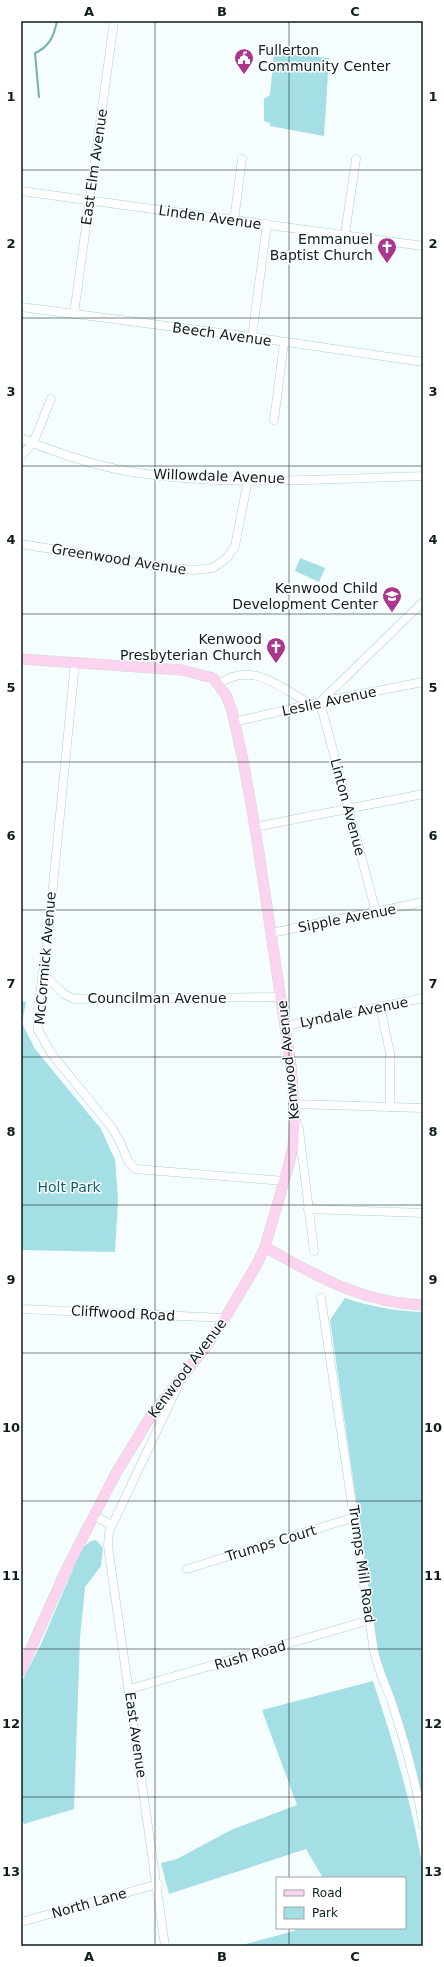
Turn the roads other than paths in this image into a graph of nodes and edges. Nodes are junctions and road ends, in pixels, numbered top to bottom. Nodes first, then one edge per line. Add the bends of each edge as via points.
1 (114, 21) edge
2 (356, 158) dead end
3 (242, 159) dead end
4 (21, 191) edge
5 (89, 200) junction
6 (234, 220) junction
7 (267, 224) junction
8 (344, 234) junction
9 (423, 246) edge
10 (21, 307) edge
11 (74, 314) junction
12 (252, 337) junction
13 (284, 342) junction
14 (423, 362) edge
15 (51, 399) dead end
16 (274, 420) dead end
17 (21, 438) edge
18 (33, 443) junction
19 (21, 456) edge
20 (423, 476) edge
21 (248, 480) junction
22 (21, 544) edge
23 (423, 602) edge
24 (21, 659) edge
25 (75, 663) junction
26 (423, 682) edge
27 (219, 684) junction
28 (320, 702) junction
29 (310, 704) junction
30 (234, 722) junction
31 (423, 794) edge
32 (349, 809) junction
33 (255, 827) junction
34 (423, 902) edge
35 (376, 912) junction
36 (271, 933) junction
37 (42, 973) junction
38 (281, 997) junction
39 (423, 998) edge
40 (380, 1006) junction
41 (285, 1026) junction
42 (295, 1104) junction
43 (390, 1107) junction
44 (423, 1108) edge
45 (296, 1119) junction
46 (284, 1181) junction
47 (308, 1209) junction
48 (423, 1213) edge
49 (265, 1247) junction
50 (314, 1251) dead end
51 (321, 1298) dead end
52 (423, 1305) edge
53 (21, 1309) edge
54 (225, 1318) junction
55 (187, 1370) junction
56 (94, 1516) junction
57 (355, 1517) junction
58 (112, 1525) junction
59 (187, 1569) dead end
60 (370, 1620) junction
61 (21, 1671) edge
62 (130, 1689) junction
63 (423, 1825) edge
64 (158, 1884) junction
65 (21, 1922) edge
66 (166, 1946) edge

1 - 5 street, East Elm Avenue
2 - 8 street
3 - 6 street
4 - 5 street, Linden Avenue
5 - 6 street, Linden Avenue
5 - 11 street, East Elm Avenue
6 - 7 street, Linden Avenue
7 - 8 street, Linden Avenue
7 - 12 street
8 - 9 street, Linden Avenue
10 - 11 street, Beech Avenue
11 - 12 street, Beech Avenue
12 - 13 street, Beech Avenue
13 - 14 street, Beech Avenue
13 - 16 street
15 - 18 street
17 - 18 street, Willowdale Avenue
18 - 19 street
18 - 21 street, Willowdale Avenue via 76,458 134,472
20 - 21 street, Willowdale Avenue
21 - 22 street, Greenwood Avenue via 235,546 228,557 213,568 194,570 155,566
23 - 28 street
24 - 25 main road
25 - 27 main road via 182,670 209,676
25 - 37 street, McCormick Avenue
26 - 28 street, Leslie Avenue
27 - 29 street via 230,676 265,678
27 - 30 main road, Kenwood Avenue via 228,699
28 - 29 street, Leslie Avenue
28 - 32 street, Linton Avenue
29 - 30 street, Leslie Avenue
30 - 33 main road, Kenwood Avenue
31 - 32 street
32 - 33 street
32 - 35 street, Linton Avenue
33 - 36 main road, Kenwood Avenue
34 - 35 street, Sipple Avenue
35 - 36 street, Sipple Avenue
36 - 38 main road, Kenwood Avenue
37 - 38 street, Councilman Avenue via 64,994 74,998
37 - 46 street, McCormick Avenue via 38,1008 39,1036 112,1128 132,1167
38 - 41 main road, Kenwood Avenue
39 - 40 street, Lyndale Avenue
40 - 41 street, Lyndale Avenue
40 - 43 street via 390,1053
41 - 42 main road, Kenwood Avenue
42 - 43 street
42 - 45 main road, Kenwood Avenue
43 - 44 street
45 - 46 main road, Kenwood Avenue via 293,1146
45 - 47 street
46 - 49 main road, Kenwood Avenue
47 - 48 street
47 - 50 street
49 - 52 main road via 350,1291 385,1301
49 - 54 main road, Kenwood Avenue
51 - 57 street, Trumps Mill Road
53 - 54 street, Cliffwood Road
54 - 55 main road, Kenwood Avenue
55 - 56 main road, Kenwood Avenue via 141,1432
55 - 58 street, East Avenue
56 - 58 street
56 - 61 main road, Kenwood Avenue via 66,1570
57 - 59 street, Trumps Court
57 - 60 street, Trumps Mill Road
58 - 62 street, East Avenue via 108,1546
60 - 62 street, Rush Road
60 - 63 street, Trumps Mill Road via 376,1662 394,1710
62 - 64 street, East Avenue
64 - 65 street, North Lane
64 - 66 street, East Avenue

